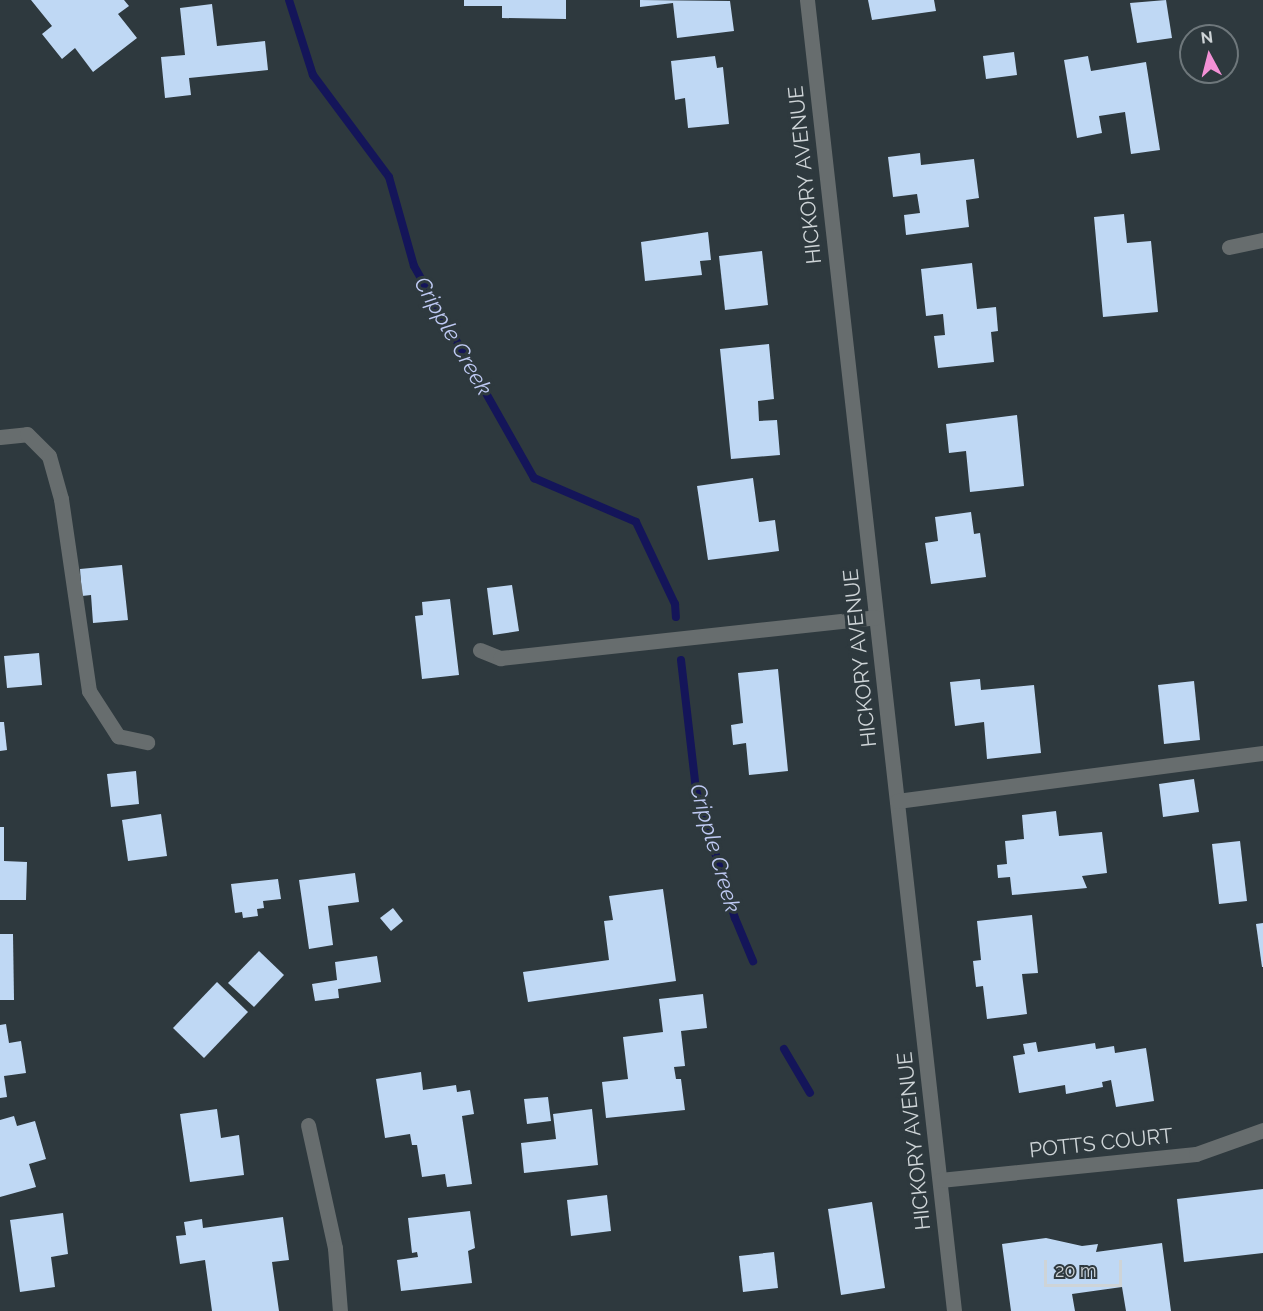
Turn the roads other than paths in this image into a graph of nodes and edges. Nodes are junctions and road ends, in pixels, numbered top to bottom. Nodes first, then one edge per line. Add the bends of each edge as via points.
1 (807, 0) edge
2 (1263, 240) edge
3 (1229, 247) dead end
4 (0, 437) edge
5 (876, 618) junction
6 (480, 650) dead end
7 (147, 742) dead end
8 (1263, 753) edge
9 (897, 801) junction
10 (308, 1125) dead end
11 (1263, 1130) edge
12 (940, 1180) junction
13 (340, 1311) edge
14 (954, 1311) edge

1 - 5 street, HICKORY AVENUE
2 - 3 street
4 - 7 street via 27,434 49,456 61,499 89,691 118,736
5 - 6 street via 500,658
5 - 9 street, HICKORY AVENUE
8 - 9 street
9 - 12 street, HICKORY AVENUE
10 - 13 street via 335,1248
11 - 12 street, POTTS COURT via 1196,1154
12 - 14 street, HICKORY AVENUE

